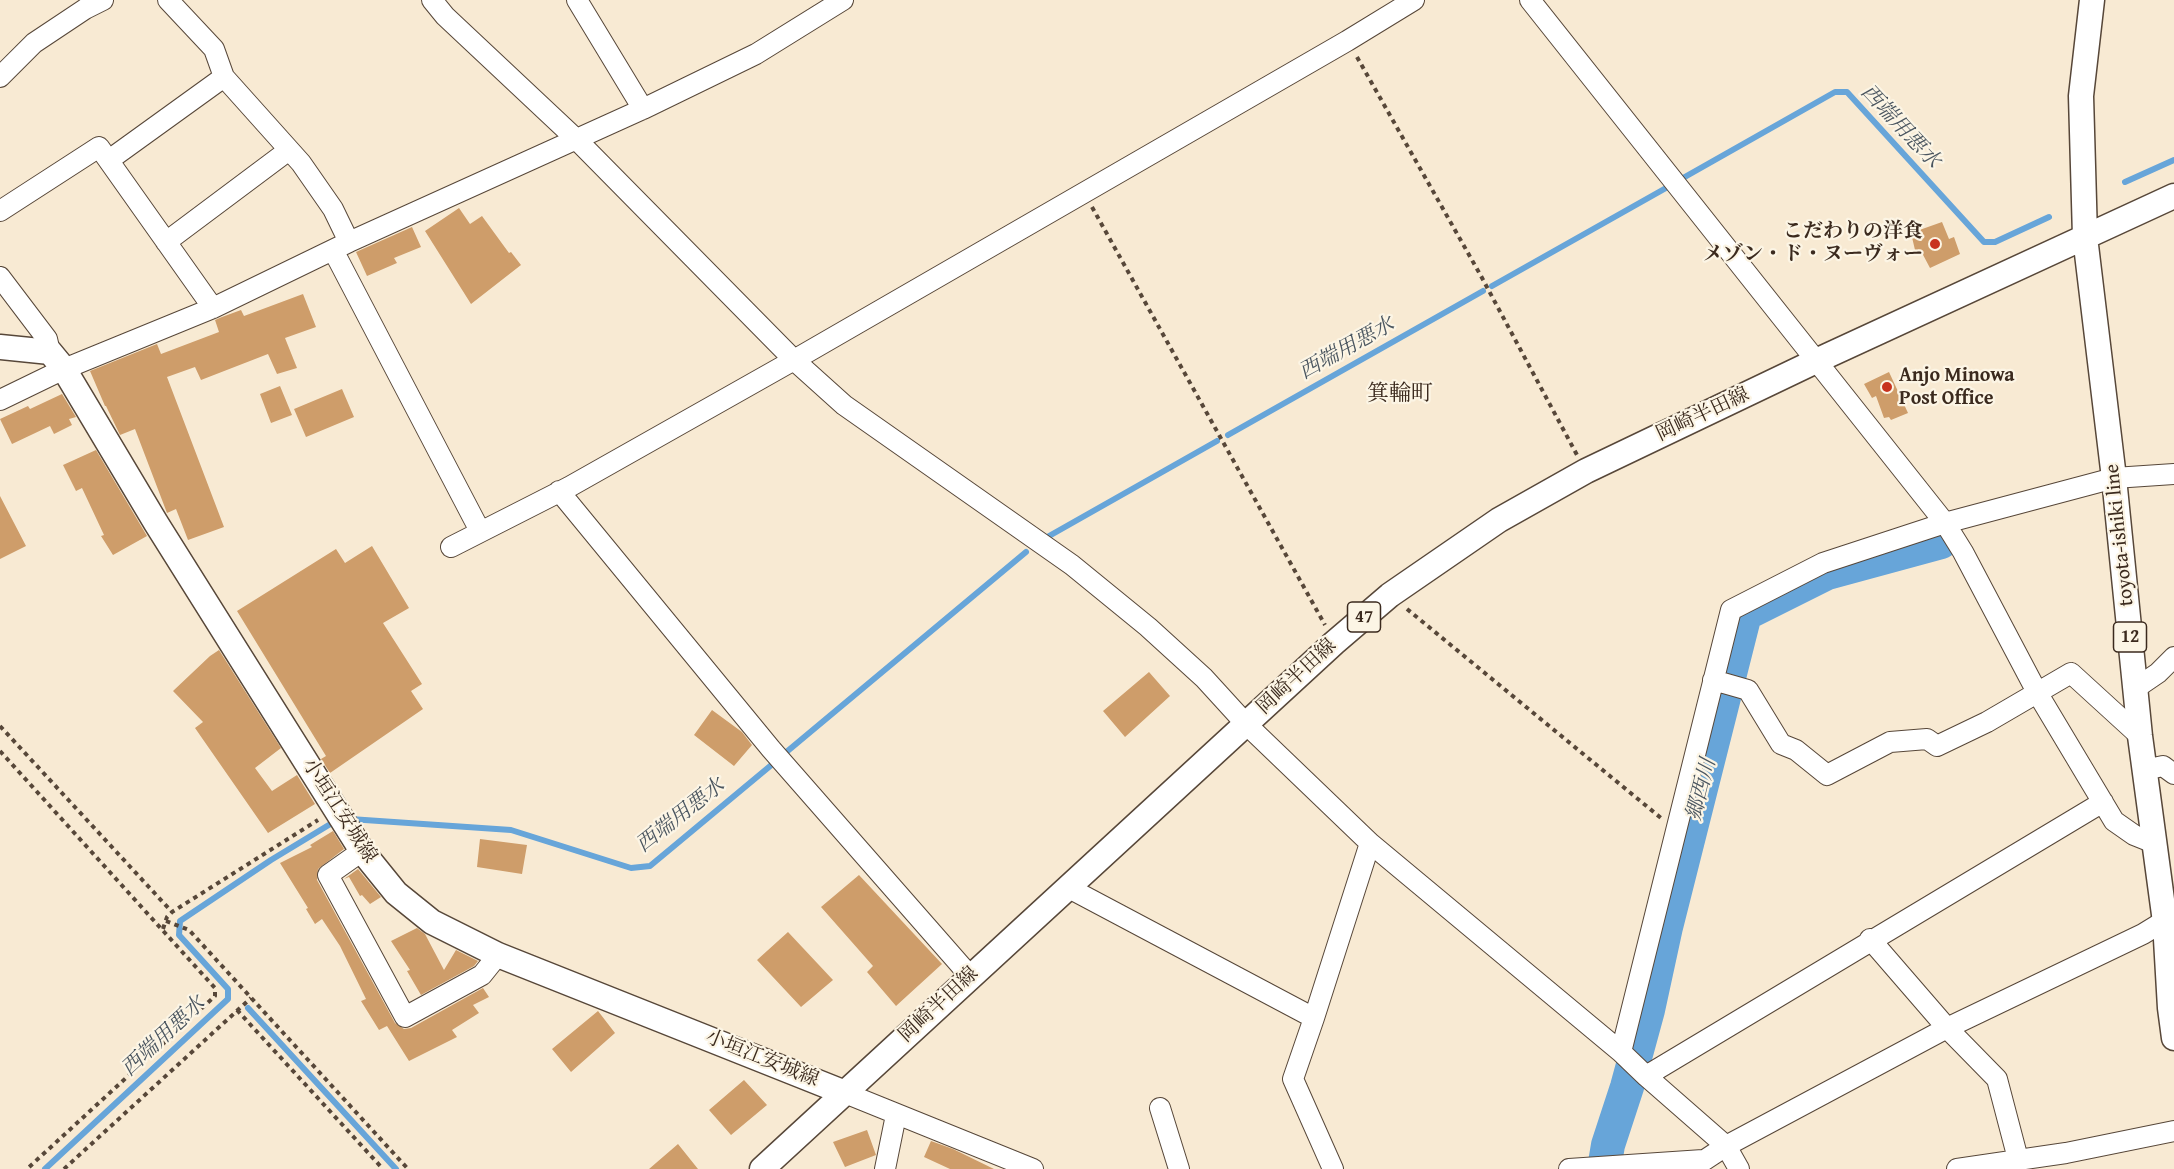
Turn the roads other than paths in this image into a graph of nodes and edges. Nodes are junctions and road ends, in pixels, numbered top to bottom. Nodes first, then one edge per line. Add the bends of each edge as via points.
1 (103, 0) edge
2 (168, 0) edge
3 (432, 0) edge
4 (577, 0) edge
5 (843, 0) edge
6 (1414, 0) edge
7 (1530, 0) edge
8 (2092, 0) edge
9 (0, 77) edge
10 (224, 77) junction
11 (643, 109) junction
12 (576, 139) junction
13 (289, 150) junction
14 (109, 160) junction
15 (2174, 196) edge
16 (0, 211) edge
17 (2085, 237) junction
18 (166, 242) junction
19 (341, 246) junction
20 (0, 277) edge
21 (213, 308) junction
22 (0, 347) edge
23 (57, 360) junction
24 (794, 360) junction
25 (1816, 361) junction
26 (0, 400) edge
27 (2174, 474) edge
28 (2114, 478) junction
29 (559, 491) junction
30 (1945, 523) junction
31 (480, 531) junction
32 (451, 547) dead end
33 (2174, 657) edge
34 (1713, 680) junction
35 (2136, 688) junction
36 (2038, 694) junction
37 (1246, 724) junction
38 (2140, 736) junction
39 (2144, 770) junction
40 (2174, 774) edge
41 (2103, 802) junction
42 (1370, 843) junction
43 (2154, 843) junction
44 (362, 851) junction
45 (1067, 887) junction
46 (2169, 919) edge
47 (1870, 939) junction
48 (498, 955) junction
49 (970, 976) junction
50 (1314, 1018) junction
51 (1947, 1028) junction
52 (2174, 1038) edge
53 (1621, 1052) junction
54 (1646, 1076) junction
55 (845, 1093) junction
56 (1160, 1108) dead end
57 (896, 1115) junction
58 (2174, 1131) edge
59 (1726, 1146) junction
60 (2018, 1159) junction
61 (1697, 1165) edge
62 (762, 1169) edge
63 (885, 1169) edge
64 (1032, 1169) edge
65 (1179, 1169) edge
66 (1333, 1169) edge
67 (1569, 1169) edge
68 (1739, 1169) edge
69 (1957, 1169) edge

1 - 9 street via 34,43
2 - 10 street via 214,49
3 - 12 street
4 - 11 street
5 - 11 street via 756,54
6 - 24 street
7 - 25 street
8 - 17 main road, toyota-ishiki line via 2081,96
10 - 13 street
10 - 14 street
11 - 12 street
12 - 19 street
12 - 24 street
13 - 18 street
13 - 19 street via 333,209
14 - 16 street via 99,147
14 - 18 street
15 - 17 main road
17 - 25 main road, 岡崎半田線 / 47
17 - 28 main road, toyota-ishiki line / 12
18 - 21 street
19 - 21 street
19 - 31 street
20 - 23 street via 47,339
21 - 23 street
22 - 23 main road
23 - 26 street
23 - 44 main road, 小垣江安城線
24 - 29 street
24 - 37 street via 844,405 1072,565 1204,678
25 - 30 street
25 - 37 main road, 岡崎半田線 / 47 via 1586,471 1499,520 1390,595
27 - 28 street
28 - 30 street
28 - 35 main road, toyota-ishiki line / 12
29 - 31 street
29 - 49 street via 771,749
30 - 34 street via 1822,563 1731,610
30 - 36 street
31 - 32 street
33 - 35 street
34 - 36 street via 1748,690 1782,744 1796,750 1827,775 1890,742 1927,739 1937,746
34 - 53 street
35 - 38 main road, toyota-ishiki line / 12
36 - 38 street via 2071,673
36 - 41 street
37 - 42 street
37 - 45 main road, 岡崎半田線 / 47
38 - 39 main road, toyota-ishiki line / 12
39 - 40 street via 2163,766
39 - 43 main road, toyota-ishiki line / 12
41 - 43 street via 2114,821
41 - 47 street
42 - 50 street
42 - 53 street
43 - 46 main road, toyota-ishiki line / 12
44 - 48 main road, 小垣江安城線 via 396,893 432,922
44 - 48 street via 328,875 405,1017 482,975
45 - 49 main road, 岡崎半田線 / 47
45 - 50 street
46 - 51 street
46 - 52 main road, toyota-ishiki line / 12
47 - 51 street
47 - 54 street
48 - 55 main road, 小垣江安城線
49 - 55 main road, 岡崎半田線 / 47
50 - 66 street via 1293,1079
51 - 59 street
51 - 60 street via 1997,1079
53 - 54 street
54 - 59 street
55 - 57 street
55 - 62 main road, 岡崎半田線 / 47
56 - 65 street
57 - 63 street
57 - 64 street
58 - 60 street
59 - 61 street
59 - 68 street
60 - 69 street
61 - 67 street

